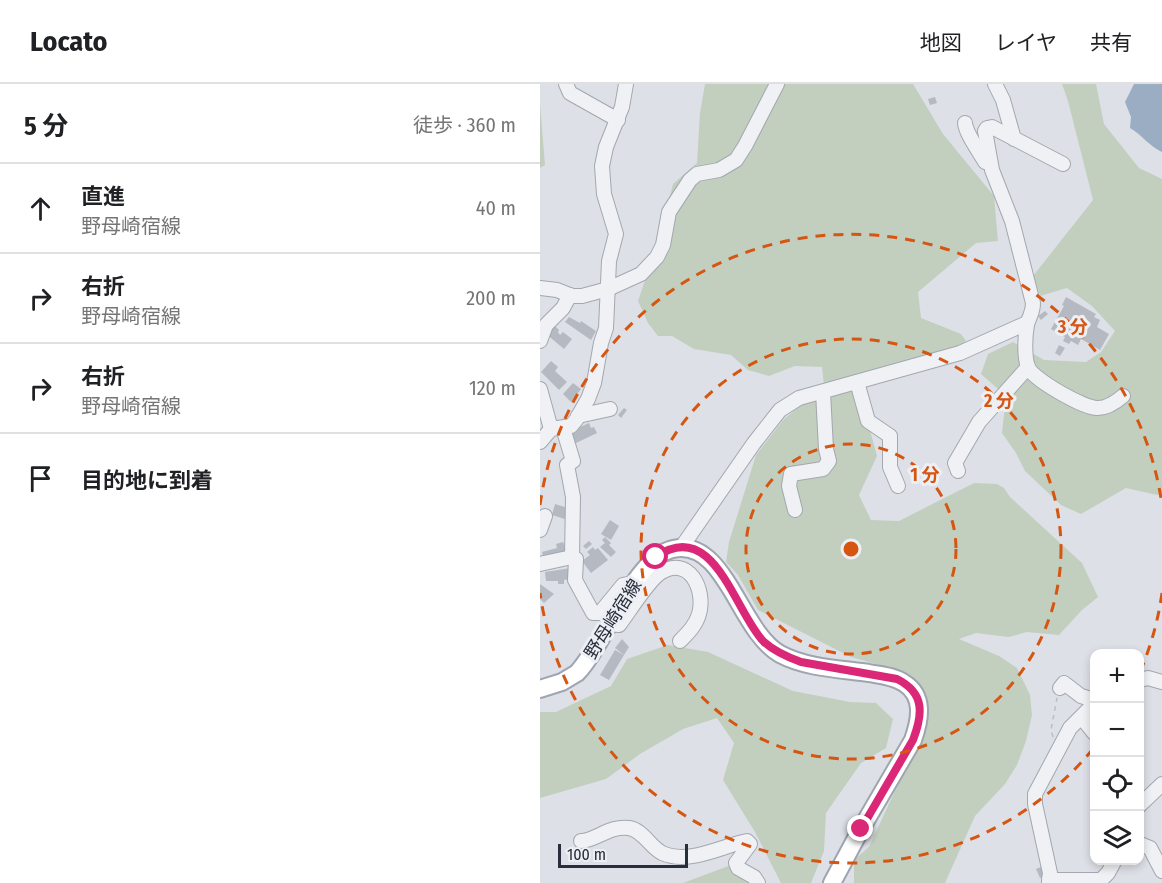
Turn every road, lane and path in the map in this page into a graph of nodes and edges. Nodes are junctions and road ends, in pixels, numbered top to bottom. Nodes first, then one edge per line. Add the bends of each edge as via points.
1 (566, 84) edge
2 (626, 84) edge
3 (777, 84) edge
4 (995, 84) edge
5 (618, 120) junction
6 (965, 123) dead end
7 (1014, 139) junction
8 (1063, 164) dead end
9 (992, 170) junction
10 (540, 288) edge
11 (608, 288) junction
12 (570, 295) junction
13 (1027, 324) junction
14 (540, 341) edge
15 (1028, 366) junction
16 (857, 382) junction
17 (540, 389) edge
18 (823, 392) junction
19 (1123, 396) dead end
20 (610, 409) dead end
21 (578, 416) junction
22 (557, 429) junction
23 (540, 442) edge
24 (958, 471) dead end
25 (898, 486) dead end
26 (795, 510) dead end
27 (545, 516) dead end
28 (540, 530) edge
29 (681, 548) junction
30 (572, 557) junction
31 (540, 564) edge
32 (636, 583) junction
33 (610, 624) junction
34 (680, 641) dead end
35 (1144, 679) edge
36 (1162, 681) edge
37 (1060, 688) joint
38 (540, 689) edge
39 (1090, 700) edge
40 (1094, 703) edge
41 (1082, 717) junction
42 (1090, 727) edge
43 (1057, 755) junction
44 (1162, 784) edge
45 (1144, 801) edge
46 (581, 841) dead end
47 (1144, 846) edge
48 (1158, 852) edge
49 (1113, 865) edge
50 (1162, 871) edge
51 (1049, 881) edge
52 (758, 883) edge
53 (832, 883) edge

1 - 5 street via 570,93
2 - 5 street
3 - 11 street via 736,160 719,170 697,174 684,189 669,212 657,257 640,274
4 - 7 street
5 - 11 street via 602,166 604,194 616,234
6 - 9 street
7 - 8 street
7 - 9 street via 987,128 985,138
9 - 13 street via 1012,221 1033,303
10 - 12 street
11 - 12 street via 582,296
11 - 21 street via 606,328 594,383
12 - 14 street via 546,325
13 - 15 street
13 - 16 street via 960,353
15 - 19 street via 1048,384 1090,407 1106,406
15 - 24 street via 979,422 955,463
16 - 18 street
16 - 25 street via 868,421 890,436 890,467
17 - 22 street
18 - 26 street via 829,461 823,469 791,474 789,486
18 - 29 street via 799,398 780,410
20 - 21 street
21 - 22 street via 571,426
22 - 23 street
22 - 30 street via 573,461 567,465 573,497
27 - 28 street
29 - 32 main road, 野母崎宿線 via 656,557
29 - 53 main road via 700,551 712,562 755,631 777,652 801,662 897,679 918,699 919,724 913,740
30 - 31 street
30 - 32 street via 576,559 575,580 593,613 600,612 623,585
32 - 33 main road, 野母崎宿線
33 - 34 street via 619,625 659,573 687,570 699,589 701,604 696,623
33 - 38 main road, 野母崎宿線 via 578,673
35 - 36 street
37 - 39 street via 1064,683
37 - 43 path via 1051,730
40 - 41 street
41 - 42 street
41 - 43 street via 1070,728
43 - 51 street via 1035,794
44 - 45 street
46 - 52 street via 612,829 627,828 662,853 688,856 747,841 750,844 736,863
47 - 48 street
48 - 50 street
49 - 51 street via 1101,880

